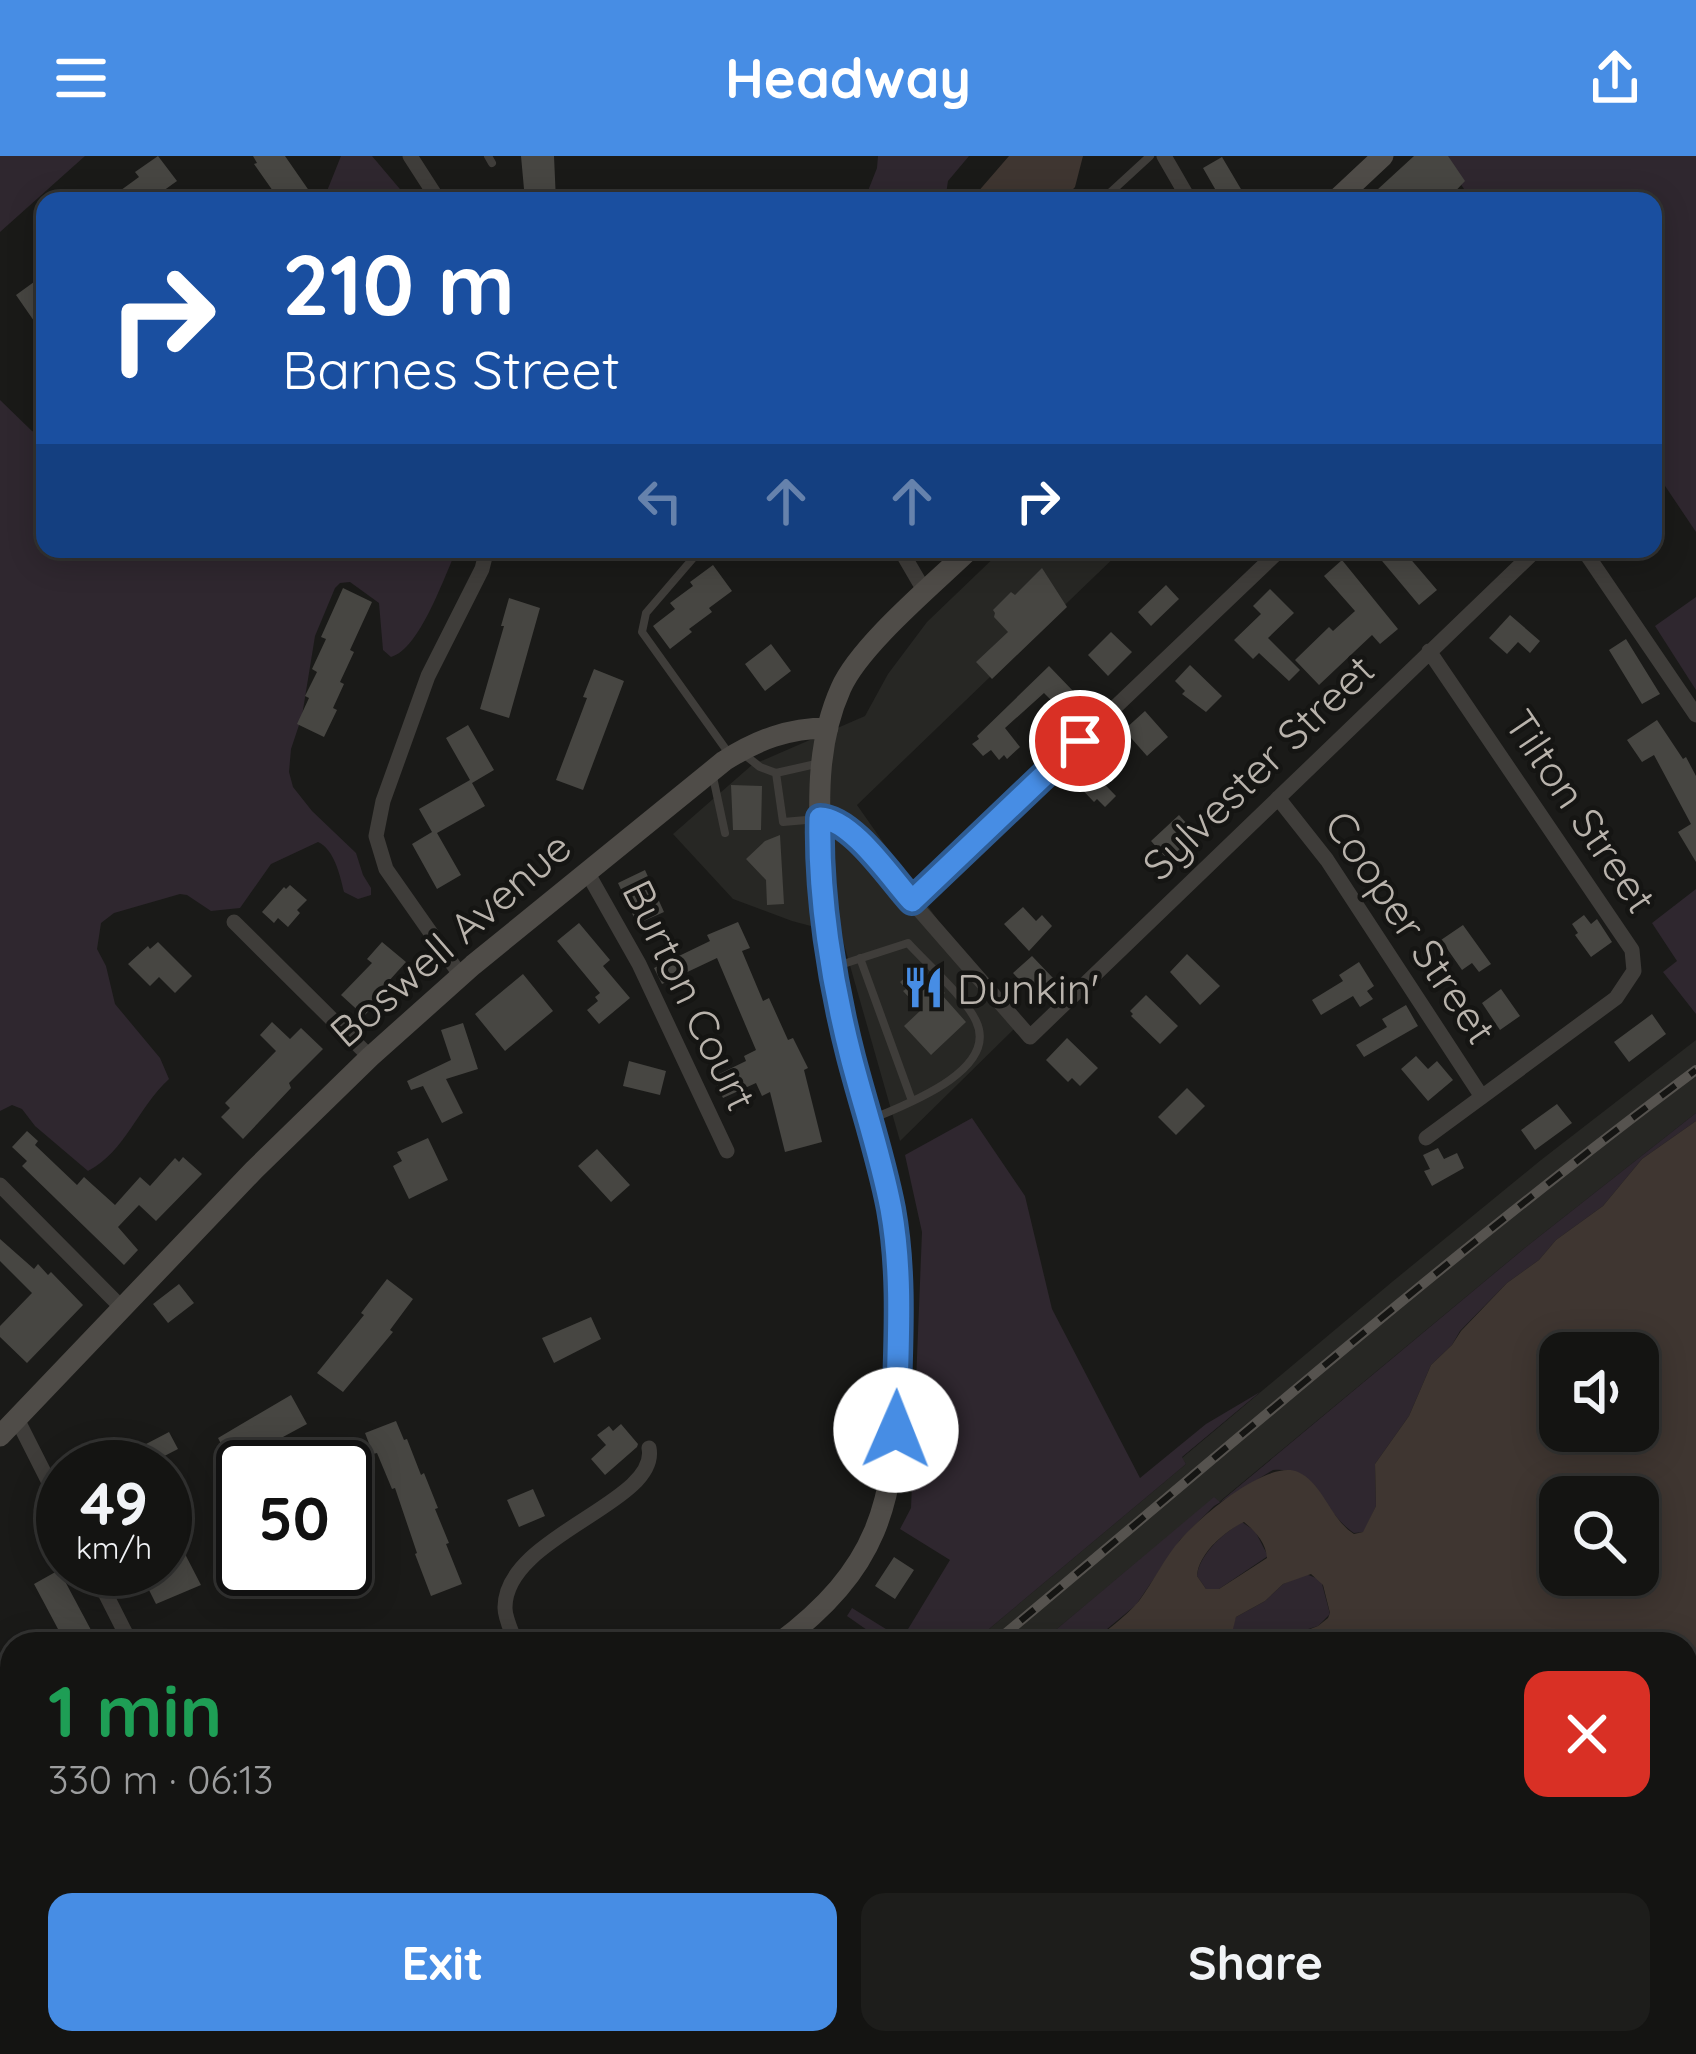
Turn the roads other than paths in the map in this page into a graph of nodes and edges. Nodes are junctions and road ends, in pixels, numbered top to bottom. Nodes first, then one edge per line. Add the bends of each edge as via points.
1 (410, 156) edge
2 (1150, 156) edge
3 (1163, 156) edge
4 (1383, 156) edge
5 (433, 192) edge
6 (1111, 192) edge
7 (1185, 192) edge
8 (1345, 192) edge
9 (485, 558) edge
10 (693, 558) edge
11 (905, 558) edge
12 (961, 558) edge
13 (1272, 558) edge
14 (1527, 558) edge
15 (1588, 558) edge
16 (925, 592) junction
17 (1429, 651) junction
18 (1696, 715) edge
19 (828, 728) junction
20 (728, 759) junction
21 (821, 762) junction
22 (776, 773) junction
23 (1278, 798) junction
24 (820, 818) junction
25 (725, 833) dead end
26 (587, 872) junction
27 (912, 901) junction
28 (234, 922) dead end
29 (860, 958) junction
30 (833, 968) junction
31 (461, 976) junction
32 (370, 1058) junction
33 (1482, 1097) junction
34 (912, 1101) junction
35 (868, 1120) junction
36 (1426, 1138) dead end
37 (727, 1151) dead end
38 (0, 1185) edge
39 (122, 1308) junction
40 (17, 1419) junction
41 (0, 1436) edge
42 (649, 1448) dead end
43 (36, 1457) edge
44 (107, 1596) edge
45 (125, 1632) edge
46 (513, 1632) edge
47 (793, 1632) edge

1 - 5 street
2 - 6 lane
3 - 7 street
4 - 8 main road
9 - 31 street via 428,676 376,836 386,868
10 - 20 lane via 646,613 643,632
11 - 16 street
12 - 16 main road
13 - 27 street
14 - 17 street, Sylvester Street
15 - 18 street
16 - 19 main road via 851,671
17 - 23 street, Sylvester Street
17 - 33 street, Tilton Street via 1632,950 1634,971 1616,998
19 - 20 main road, Boswell Avenue via 788,731
19 - 21 main road
20 - 22 lane
20 - 25 lane
20 - 26 main road, Boswell Avenue
21 - 22 lane
21 - 24 main road
22 - 24 lane via 783,822
23 - 27 street, Sylvester Street via 1030,1037
23 - 33 street, Cooper Street via 1328,860
24 - 27 street via 848,829
24 - 30 main road
26 - 31 main road, Boswell Avenue
26 - 37 street, Burton Court
28 - 32 street
29 - 30 lane
29 - 34 lane
29 - 34 lane via 908,943 976,1021 972,1059
30 - 35 main road
31 - 32 main road, Boswell Avenue
32 - 39 main road, Boswell Avenue
33 - 36 street, Tilton Street
34 - 35 lane
35 - 47 main road via 896,1253 891,1478 843,1584
38 - 39 street
39 - 40 main road, Boswell Avenue
40 - 41 main road, Boswell Avenue
40 - 43 street
42 - 46 street via 644,1474 512,1579 505,1609
44 - 45 street

